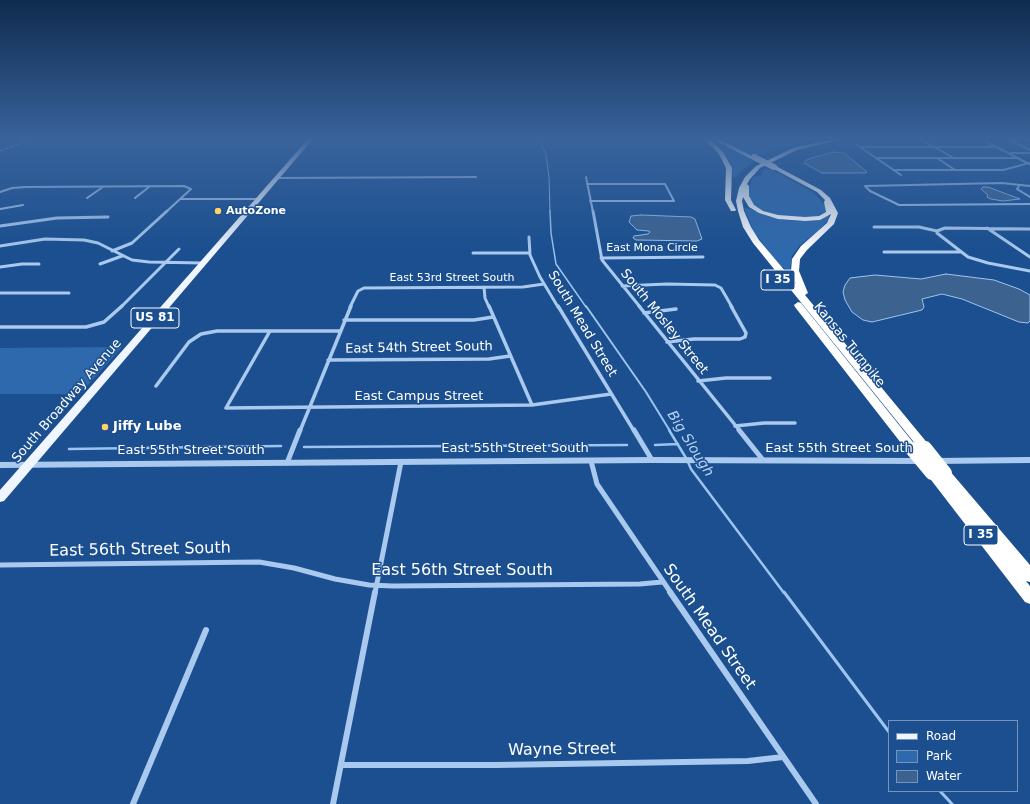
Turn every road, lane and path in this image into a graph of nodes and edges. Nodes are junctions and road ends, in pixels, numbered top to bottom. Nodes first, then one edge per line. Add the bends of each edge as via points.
1 (476, 177) dead end
2 (586, 177) dead end
3 (729, 177) edge
4 (741, 177) edge
5 (748, 177) edge
6 (751, 177) edge
7 (789, 177) edge
8 (790, 177) edge
9 (276, 178) joint
10 (587, 184) junction
11 (104, 186) junction
12 (149, 186) junction
13 (1019, 186) junction
14 (1030, 186) edge
15 (0, 188) edge
16 (4, 190) junction
17 (0, 192) edge
18 (1030, 197) edge
19 (87, 198) dead end
20 (135, 198) dead end
21 (181, 199) junction
22 (258, 199) junction
23 (590, 202) junction
24 (1030, 204) edge
25 (23, 205) dead end
26 (0, 209) edge
27 (733, 210) junction
28 (108, 217) dead end
29 (0, 226) edge
30 (874, 228) dead end
31 (987, 228) junction
32 (1030, 229) edge
33 (937, 231) junction
34 (530, 237) dead end
35 (0, 246) edge
36 (179, 249) dead end
37 (112, 251) junction
38 (884, 252) dead end
39 (960, 252) junction
40 (473, 253) dead end
41 (529, 253) junction
42 (122, 256) junction
43 (703, 257) dead end
44 (1030, 257) edge
45 (601, 258) junction
46 (165, 262) junction
47 (203, 263) junction
48 (39, 264) dead end
49 (100, 264) dead end
50 (0, 267) edge
51 (1030, 271) edge
52 (544, 284) junction
53 (622, 286) junction
54 (484, 287) junction
55 (0, 293) edge
56 (69, 293) dead end
57 (676, 309) dead end
58 (644, 313) junction
59 (494, 317) junction
60 (344, 320) junction
61 (0, 327) edge
62 (270, 331) junction
63 (340, 331) junction
64 (830, 332) junction
65 (667, 342) junction
66 (510, 356) junction
67 (328, 360) junction
68 (770, 378) dead end
69 (698, 381) junction
70 (156, 386) dead end
71 (611, 394) junction
72 (532, 405) junction
73 (309, 408) junction
74 (795, 423) dead end
75 (735, 426) junction
76 (655, 460) junction
77 (1030, 460) edge
78 (591, 461) junction
79 (401, 462) junction
80 (764, 462) junction
81 (287, 463) junction
82 (0, 465) edge
83 (28, 465) junction
84 (938, 473) junction
85 (0, 498) edge
86 (0, 565) edge
87 (1030, 576) edge
88 (662, 582) junction
89 (376, 586) junction
90 (1030, 597) edge
91 (206, 630) dead end
92 (784, 757) junction
93 (342, 765) junction
94 (133, 804) edge
95 (333, 804) edge
96 (816, 804) edge

1 - 9 street
2 - 10 street, South Mosley Street
3 - 27 highway via 728,200
4 - 27 highway, Kansas Turnpike / I 35 via 736,184 732,199
5 - 64 highway, Kansas Turnpike / I 35 via 739,201 743,219 756,241
6 - 7 highway via 745,189 747,201 754,208 791,219 814,219 828,213 827,202 817,192
8 - 64 highway via 819,191 834,209 830,224 804,248 795,265 800,286
9 - 22 main road, South Broadway Avenue / US 81
10 - 23 street, South Mosley Street
10 - 23 street via 665,184 674,201
11 - 12 street
11 - 16 street via 26,187
11 - 19 street
12 - 20 street
12 - 21 street via 190,188 191,190
13 - 14 street
13 - 18 street via 1017,189
13 - 24 street via 1002,183 865,186 895,204
15 - 16 street
16 - 17 street
21 - 22 street
21 - 37 street via 132,243
22 - 47 main road, South Broadway Avenue / US 81
23 - 45 street, South Mosley Street
25 - 26 street
27 - 84 highway, Kansas Turnpike / I 35, bridge via 743,233 759,256 912,448
28 - 29 street via 55,218
30 - 33 street via 919,227
31 - 32 street
31 - 33 street via 945,228
31 - 44 street
33 - 39 street
34 - 41 street, South Mead Street
35 - 37 street via 42,240 79,239 98,242
36 - 46 street
37 - 42 street
38 - 39 street
39 - 51 street via 978,260
40 - 41 street
41 - 52 street, South Mead Street
42 - 46 street via 140,261
42 - 49 street
43 - 45 street, East Mona Circle
45 - 53 street, South Mosley Street
46 - 47 street
46 - 61 street via 102,323 86,327
47 - 83 main road, South Broadway Avenue / US 81
48 - 50 street
52 - 54 street, East 53rd Street South
52 - 71 street, South Mead Street
53 - 58 street, South Mosley Street
53 - 65 street via 715,285 722,290 746,335 740,339
54 - 59 street
54 - 60 street, East 53rd Street South via 375,287 361,290 356,293
55 - 56 street
57 - 58 street
58 - 65 street, South Mosley Street
59 - 60 street via 474,320
59 - 66 street
60 - 63 street
62 - 63 street
62 - 70 street via 217,331 193,338
62 - 73 street, East Campus Street via 226,408
63 - 67 street
64 - 84 highway, Kansas Turnpike / I 35, bridge via 925,448
65 - 69 street, South Mosley Street
66 - 67 street, East 54th Street South via 489,359
66 - 72 street
67 - 73 street
68 - 69 street
69 - 75 street, South Mosley Street
71 - 72 street, East Campus Street
71 - 76 street, South Mead Street
72 - 73 street, East Campus Street
73 - 81 street
74 - 75 street
75 - 80 street, South Mosley Street
76 - 78 street, East 55th Street South
76 - 80 street, East 55th Street South
77 - 80 street, East 55th Street South
78 - 79 street, East 55th Street South
78 - 88 street, South Mead Street via 600,488
79 - 81 street, East 55th Street South
79 - 89 street
81 - 83 street, East 55th Street South
82 - 83 street, East 55th Street South
83 - 85 main road, South Broadway Avenue / US 81
84 - 87 highway, Kansas Turnpike / I 35
84 - 90 highway, Kansas Turnpike / I 35
86 - 89 street, East 56th Street South via 260,562
88 - 89 street, East 56th Street South
88 - 92 street, South Mead Street
89 - 93 street
91 - 94 street
92 - 93 street, Wayne Street via 748,761
92 - 96 street, South Mead Street
93 - 95 street

